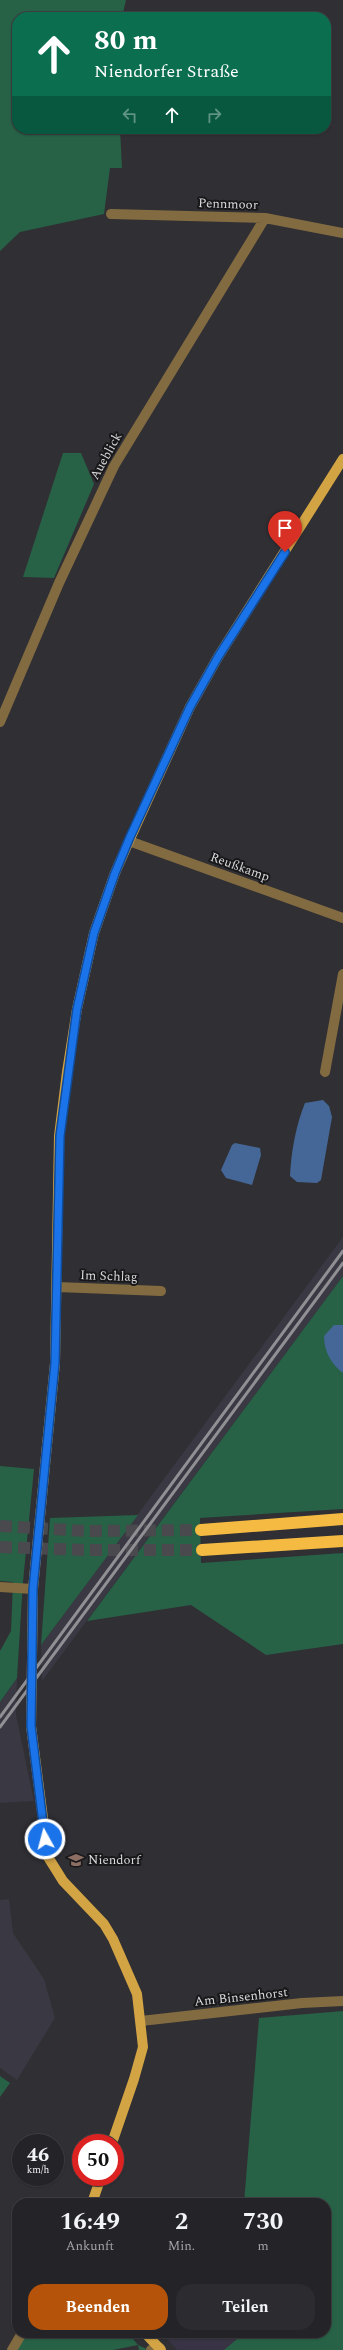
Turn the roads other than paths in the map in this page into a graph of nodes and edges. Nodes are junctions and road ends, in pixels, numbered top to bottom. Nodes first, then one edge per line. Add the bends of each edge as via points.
1 (111, 214) dead end
2 (265, 218) junction
3 (343, 233) edge
4 (343, 459) edge
5 (0, 722) edge
6 (129, 841) junction
7 (343, 918) edge
8 (343, 974) edge
9 (325, 1072) dead end
10 (57, 1287) junction
11 (161, 1291) dead end
12 (343, 1519) edge
13 (201, 1530) tunnel mouth
14 (343, 1541) edge
15 (202, 1550) tunnel mouth
16 (0, 1587) edge
17 (33, 1589) junction
18 (343, 2001) edge
19 (141, 2021) junction
20 (115, 2134) edge
21 (98, 2186) edge
22 (94, 2198) edge
23 (19, 2338) edge
24 (149, 2338) edge
25 (12, 2350) edge
26 (157, 2350) edge

1 - 2 street, Pennmoor
2 - 3 street, Pennmoor
2 - 5 street, Aueblick via 114,466 59,583
4 - 6 main road via 218,657 190,707
6 - 7 street, Reußkamp
6 - 10 main road via 94,933 75,1017 60,1136
8 - 9 street
10 - 11 street, Im Schlag
10 - 17 main road via 55,1363
12 - 13 highway
14 - 15 highway
16 - 17 street
17 - 19 main road via 31,1726 48,1857 63,1881 104,1924 113,1939 137,1994
18 - 19 street, Am Binsenhorst via 302,2003
19 - 20 main road via 143,2047
21 - 22 main road
23 - 25 street
24 - 26 main road

